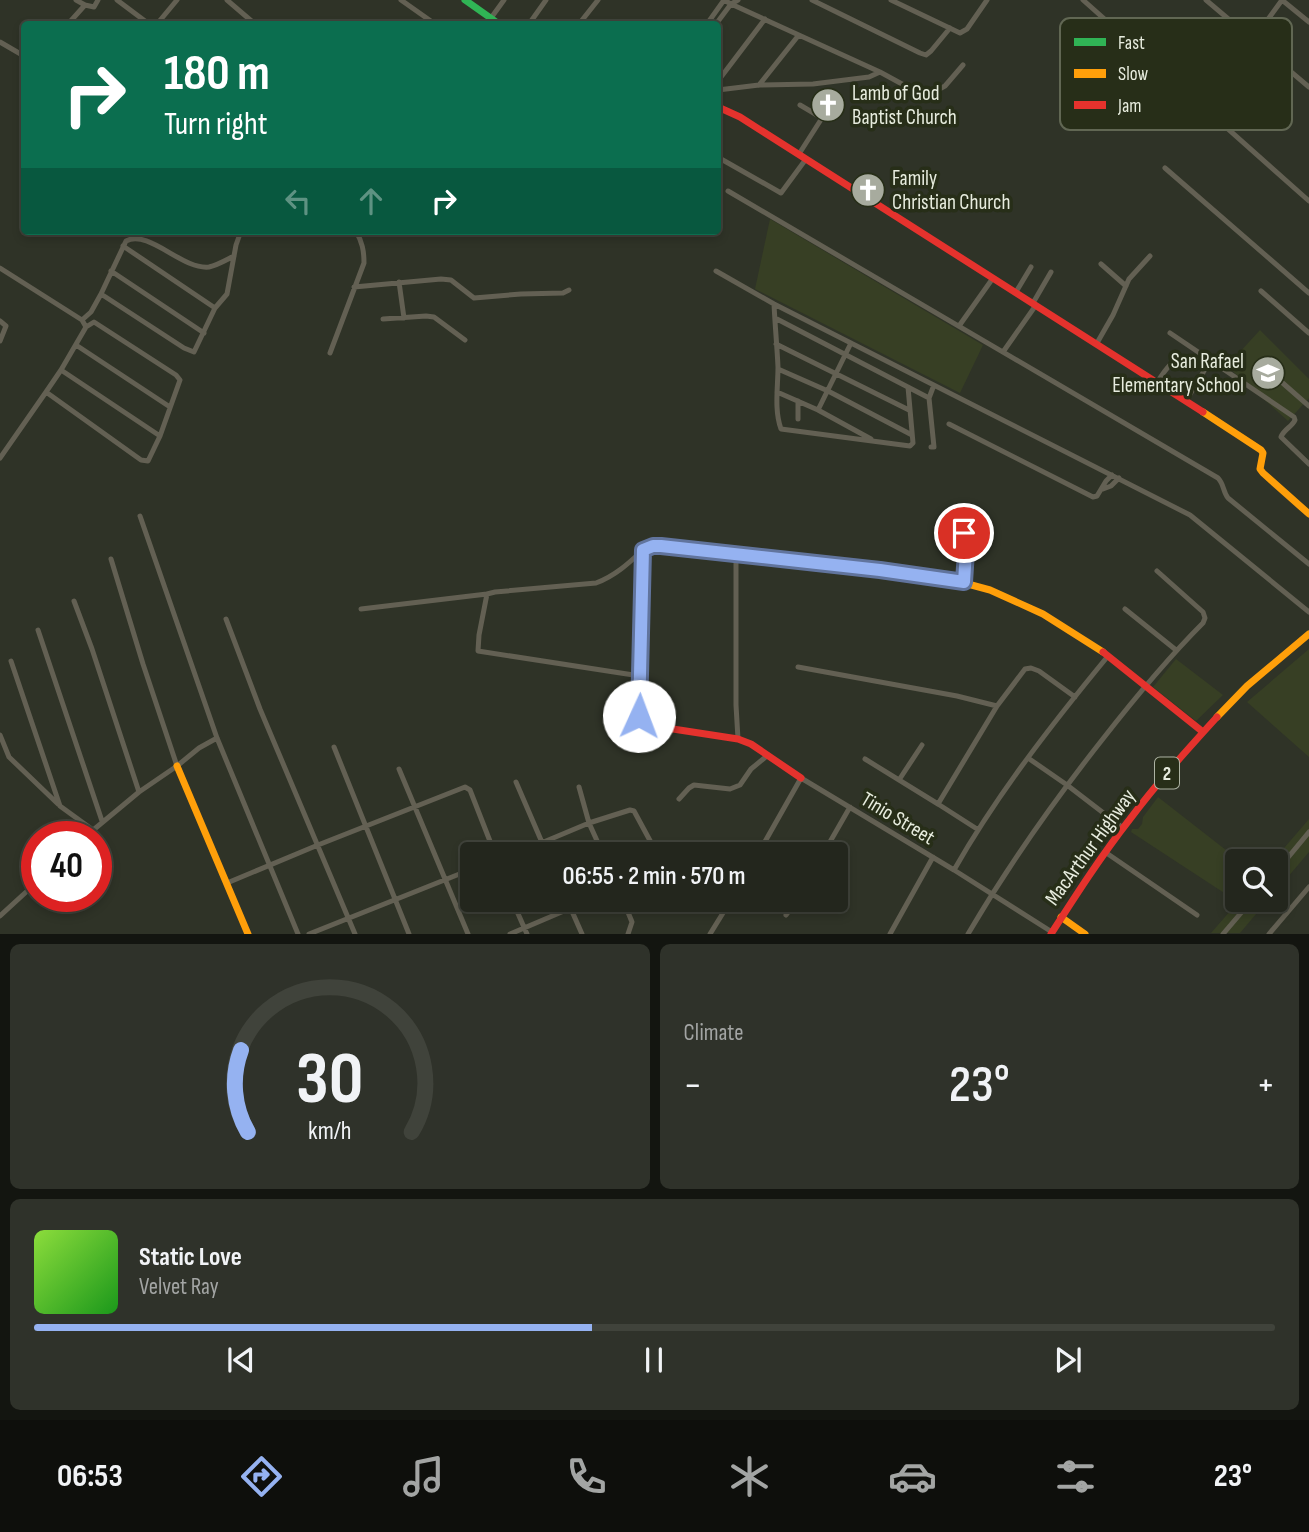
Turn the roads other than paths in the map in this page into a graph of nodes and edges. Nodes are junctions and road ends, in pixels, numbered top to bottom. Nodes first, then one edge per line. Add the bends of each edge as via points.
1 (76, 0) edge
2 (98, 0) edge
3 (117, 0) edge
4 (177, 0) edge
5 (227, 0) edge
6 (401, 0) edge
7 (465, 0) edge
8 (505, 0) edge
9 (546, 0) edge
10 (598, 0) edge
11 (724, 0) edge
12 (738, 0) edge
13 (812, 0) edge
14 (891, 0) edge
15 (987, 0) edge
16 (1083, 0) edge
17 (1206, 0) edge
18 (1282, 0) edge
19 (731, 4) junction
20 (85, 5) junction
21 (491, 18) junction
22 (1103, 18) edge
23 (1227, 18) edge
24 (1269, 18) edge
25 (765, 19) junction
26 (71, 21) edge
27 (145, 21) edge
28 (160, 21) edge
29 (252, 21) edge
30 (431, 21) edge
31 (495, 21) edge
32 (531, 21) edge
33 (581, 21) edge
34 (708, 21) edge
35 (718, 21) edge
36 (1309, 22) edge
37 (950, 28) junction
38 (798, 36) junction
39 (0, 42) edge
40 (21, 54) edge
41 (963, 65) dead end
42 (880, 72) junction
43 (1292, 73) edge
44 (721, 77) edge
45 (759, 85) junction
46 (1309, 88) edge
47 (721, 90) edge
48 (800, 105) dead end
49 (721, 108) edge
50 (1229, 130) edge
51 (802, 157) junction
52 (721, 159) dead end
53 (1165, 168) dead end
54 (728, 191) dead end
55 (1309, 201) edge
56 (240, 235) edge
57 (358, 235) edge
58 (123, 246) junction
59 (234, 256) junction
60 (1150, 256) dead end
61 (1101, 264) dead end
62 (1031, 267) dead end
63 (0, 268) edge
64 (111, 271) junction
65 (716, 271) dead end
66 (1051, 272) dead end
67 (993, 278) junction
68 (399, 282) junction
69 (1126, 286) junction
70 (354, 287) junction
71 (569, 290) dead end
72 (1016, 292) junction
73 (1261, 292) dead end
74 (1309, 293) edge
75 (101, 294) junction
76 (774, 304) junction
77 (1035, 304) junction
78 (215, 308) junction
79 (404, 318) junction
80 (775, 318) junction
81 (383, 319) dead end
82 (82, 320) junction
83 (0, 321) edge
84 (959, 326) junction
85 (86, 327) junction
86 (204, 333) junction
87 (1170, 333) dead end
88 (1309, 334) edge
89 (464, 340) dead end
90 (0, 341) edge
91 (851, 343) junction
92 (1097, 343) junction
93 (776, 344) junction
94 (76, 345) junction
95 (1003, 352) junction
96 (330, 353) dead end
97 (846, 354) junction
98 (1189, 358) dead end
99 (778, 369) junction
100 (61, 370) junction
101 (1204, 371) dead end
102 (836, 373) junction
103 (1277, 378) dead end
104 (1157, 382) junction
105 (934, 386) junction
106 (908, 387) junction
107 (828, 391) junction
108 (46, 392) junction
109 (777, 392) junction
110 (929, 398) junction
111 (798, 401) junction
112 (1186, 401) junction
113 (1309, 406) edge
114 (170, 407) junction
115 (818, 410) junction
116 (909, 410) junction
117 (798, 419) dead end
118 (949, 424) dead end
119 (912, 435) junction
120 (160, 436) junction
121 (875, 440) junction
122 (930, 447) dead end
123 (0, 458) edge
124 (1309, 464) edge
125 (1116, 476) junction
126 (1309, 514) edge
127 (140, 516) dead end
128 (943, 531) dead end
129 (643, 550) junction
130 (736, 555) junction
131 (111, 559) dead end
132 (1309, 564) edge
133 (1157, 571) dead end
134 (964, 582) junction
135 (487, 594) junction
136 (74, 601) dead end
137 (361, 609) dead end
138 (1125, 609) dead end
139 (1309, 612) edge
140 (226, 619) dead end
141 (38, 630) dead end
142 (1309, 634) edge
143 (1176, 650) junction
144 (1108, 656) junction
145 (11, 661) dead end
146 (798, 667) dead end
147 (640, 676) junction
148 (1144, 686) junction
149 (1074, 696) junction
150 (997, 706) junction
151 (1203, 732) junction
152 (0, 735) edge
153 (217, 738) junction
154 (738, 739) junction
155 (922, 745) dead end
156 (334, 747) dead end
157 (3, 753) edge
158 (768, 755) junction
159 (1028, 758) junction
160 (864, 759) dead end
161 (177, 766) junction
162 (399, 769) dead end
163 (801, 778) junction
164 (899, 780) junction
165 (516, 782) dead end
166 (1067, 785) junction
167 (579, 787) dead end
168 (139, 792) junction
169 (680, 799) dead end
170 (938, 804) junction
171 (60, 806) junction
172 (416, 807) junction
173 (850, 807) junction
174 (81, 821) edge
175 (102, 821) joint
176 (589, 823) junction
177 (366, 827) junction
178 (1123, 828) junction
179 (977, 829) junction
180 (1309, 832) edge
181 (490, 842) edge
182 (542, 842) joint
183 (598, 842) edge
184 (651, 842) edge
185 (765, 842) edge
186 (830, 842) edge
187 (318, 845) junction
188 (1105, 852) junction
189 (933, 857) junction
190 (1288, 857) edge
191 (269, 867) junction
192 (954, 870) junction
193 (460, 874) edge
194 (446, 879) junction
195 (227, 883) junction
196 (1309, 887) edge
197 (992, 893) junction
198 (21, 897) edge
199 (394, 898) junction
200 (517, 912) edge
201 (563, 912) edge
202 (573, 912) edge
203 (628, 912) edge
204 (724, 912) edge
205 (788, 912) edge
206 (1241, 912) edge
207 (786, 915) dead end
208 (1197, 915) dead end
209 (0, 916) edge
210 (1061, 916) junction
211 (348, 917) junction
212 (526, 931) edge
213 (1273, 932) edge
214 (248, 933) edge
215 (298, 933) edge
216 (309, 933) edge
217 (355, 933) edge
218 (409, 933) edge
219 (468, 933) edge
220 (510, 933) edge
221 (582, 933) edge
222 (628, 933) edge
223 (710, 933) edge
224 (890, 933) edge
225 (968, 933) edge
226 (1052, 933) edge
227 (1085, 933) edge
228 (1223, 933) edge

1 - 20 street
2 - 20 street via 94,7
3 - 27 street
4 - 28 street
5 - 29 street
6 - 30 street
7 - 21 main road
8 - 21 street
9 - 32 street
10 - 33 street
11 - 19 street
11 - 34 street
12 - 19 street
13 - 37 street via 926,55
14 - 37 street
15 - 37 street via 964,31
16 - 22 street
17 - 23 street
18 - 24 street
18 - 36 street
19 - 25 street
19 - 35 street
20 - 26 street
21 - 31 main road
25 - 38 street
25 - 44 street
38 - 42 street
38 - 45 street
39 - 40 street
41 - 42 street via 934,92 913,90
42 - 45 street via 813,84
43 - 46 street
45 - 47 street
48 - 51 street via 822,118
49 - 51 main road
50 - 55 street
51 - 52 street via 781,193
51 - 67 main road
53 - 74 street
54 - 84 street
56 - 59 street
57 - 70 street via 364,263
58 - 59 street via 137,237 201,267
58 - 64 street
58 - 78 street
59 - 78 street via 228,295
60 - 69 street
61 - 69 street
62 - 72 street
63 - 82 street
64 - 75 street
64 - 86 street
65 - 76 street
66 - 77 street
67 - 72 main road
67 - 84 street
68 - 70 street
68 - 71 street via 451,280 474,298
68 - 79 street
69 - 92 street
70 - 96 street
72 - 77 main road
73 - 88 street
75 - 82 street
75 - 86 street via 190,351 195,351
76 - 80 street
76 - 91 street
77 - 92 main road
77 - 95 street
78 - 86 street
79 - 81 street
79 - 89 street via 434,317
80 - 93 street
80 - 97 street
82 - 85 street
83 - 90 street via 6,326
84 - 95 street
85 - 94 street
85 - 114 street via 94,322 179,377
87 - 124 street via 1294,417 1281,437
91 - 97 street
91 - 105 street
92 - 104 main road
93 - 99 street
93 - 102 street
94 - 100 street
94 - 114 street
95 - 132 street via 1218,478 1228,498
97 - 102 street
97 - 106 street
98 - 104 street via 1171,363
99 - 107 street
99 - 109 street
100 - 108 street
100 - 120 street
101 - 112 street
102 - 107 street
102 - 116 street
103 - 113 street
104 - 112 main road
105 - 110 street
105 - 125 street
106 - 110 street
106 - 116 street
107 - 115 street
107 - 119 street
108 - 120 street via 141,460 150,458
108 - 123 street
109 - 111 street
109 - 121 street via 781,429
110 - 122 street via 934,446
111 - 115 street
111 - 117 street
112 - 126 main road via 1261,450 1263,473
114 - 120 street
115 - 121 street
116 - 119 street
118 - 125 street via 1089,496 1111,486
119 - 121 street via 910,446
125 - 139 street via 1195,518
127 - 153 street
128 - 134 street via 967,536
129 - 130 main road via 653,546
129 - 135 street via 625,567 596,583
129 - 147 main road
130 - 134 main road
130 - 154 street
131 - 161 street
133 - 143 street via 1198,606 1205,618
134 - 144 main road via 1042,614
135 - 137 street
135 - 147 street via 478,651
136 - 168 street
138 - 143 street
140 - 187 street
141 - 175 street
142 - 151 main road, MacArthur Highway / 2 via 1247,686
143 - 148 street
144 - 148 main road
144 - 149 street
145 - 171 street
146 - 150 street
147 - 154 main road via 639,716 647,725
148 - 151 main road
148 - 166 street
149 - 150 street via 1031,668 1025,669
149 - 159 street
150 - 170 street
151 - 178 main road, MacArthur Highway / 2
152 - 157 street
153 - 161 street
153 - 191 street
154 - 158 main road
155 - 164 street
156 - 177 street
157 - 171 street
158 - 163 main road
158 - 169 street via 740,785 730,789 694,785
159 - 166 street
159 - 179 street
160 - 164 street
161 - 168 street
161 - 195 main road
162 - 172 street
163 - 173 street, Tinio Street
163 - 185 street
164 - 170 street
165 - 182 street
166 - 178 street
166 - 197 street
167 - 176 street
168 - 175 street
170 - 179 street
171 - 174 street
172 - 177 street
172 - 181 street via 467,787
172 - 194 street
173 - 186 street
173 - 189 street, Tinio Street
176 - 182 street
176 - 183 street
176 - 184 street via 632,810
177 - 187 street
177 - 199 street
178 - 188 main road, MacArthur Highway / 2
179 - 192 street
180 - 190 street
187 - 191 street
187 - 211 street
188 - 208 street
188 - 210 main road, MacArthur Highway / 2
189 - 192 street, Tinio Street
189 - 224 street
191 - 195 street
191 - 215 street
192 - 197 street, Tinio Street
193 - 194 street
194 - 199 street
194 - 219 street
195 - 214 main road
196 - 213 street
197 - 225 street
197 - 226 street, Tinio Street
198 - 209 street
199 - 211 street
199 - 218 street
200 - 212 street
201 - 212 street
202 - 221 street
203 - 222 street via 632,922
204 - 223 street
205 - 207 street
206 - 228 street
210 - 226 main road, MacArthur Highway / 2
210 - 227 main road
211 - 216 street
211 - 217 street
212 - 220 street

